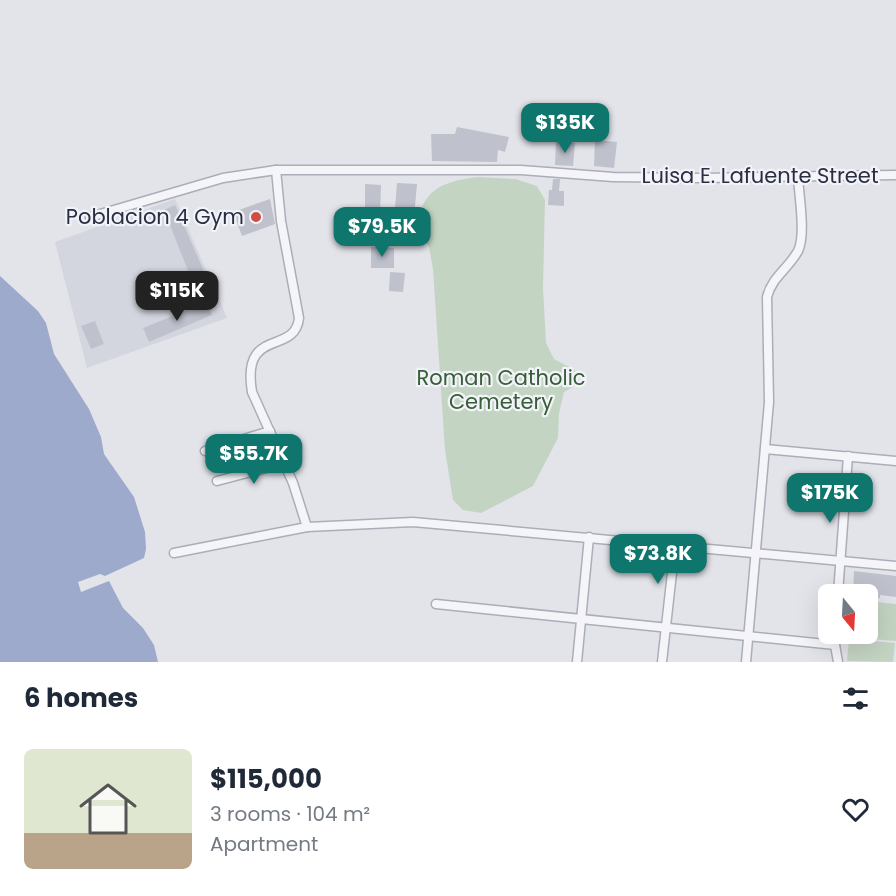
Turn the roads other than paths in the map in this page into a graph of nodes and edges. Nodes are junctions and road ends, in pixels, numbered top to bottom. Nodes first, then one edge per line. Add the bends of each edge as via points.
1 (276, 170) junction
2 (896, 175) edge
3 (798, 177) junction
4 (90, 216) dead end
5 (270, 431) junction
6 (765, 449) junction
7 (205, 451) dead end
8 (848, 456) junction
9 (896, 461) edge
10 (285, 463) junction
11 (217, 481) dead end
12 (307, 527) junction
13 (589, 537) junction
14 (675, 546) junction
15 (756, 552) junction
16 (174, 553) dead end
17 (840, 561) junction
18 (896, 566) edge
19 (839, 584) edge
20 (436, 604) dead end
21 (581, 619) junction
22 (666, 626) junction
23 (749, 634) junction
24 (835, 645) joint
25 (577, 662) edge
26 (662, 662) edge
27 (746, 662) edge
28 (838, 662) edge

1 - 3 street, Luisa E. Lafuente Street via 521,170 634,177
1 - 4 street, Luisa E. Lafuente Street via 223,178
1 - 5 street via 299,318 292,335 262,348 250,366 252,392
2 - 3 street, Luisa E. Lafuente Street
3 - 6 street via 798,251 770,285 766,297 769,402
5 - 7 street
5 - 10 street
6 - 8 street
6 - 15 street
8 - 9 street
8 - 17 street
10 - 11 street
10 - 12 street
12 - 13 street via 413,522
12 - 16 street
13 - 14 street
13 - 21 street
14 - 15 street
14 - 22 street
15 - 17 street
15 - 23 street
17 - 18 street
17 - 19 street
20 - 21 street
21 - 22 street
21 - 25 street
22 - 23 street
22 - 26 street
23 - 24 street
23 - 27 street
24 - 28 street

